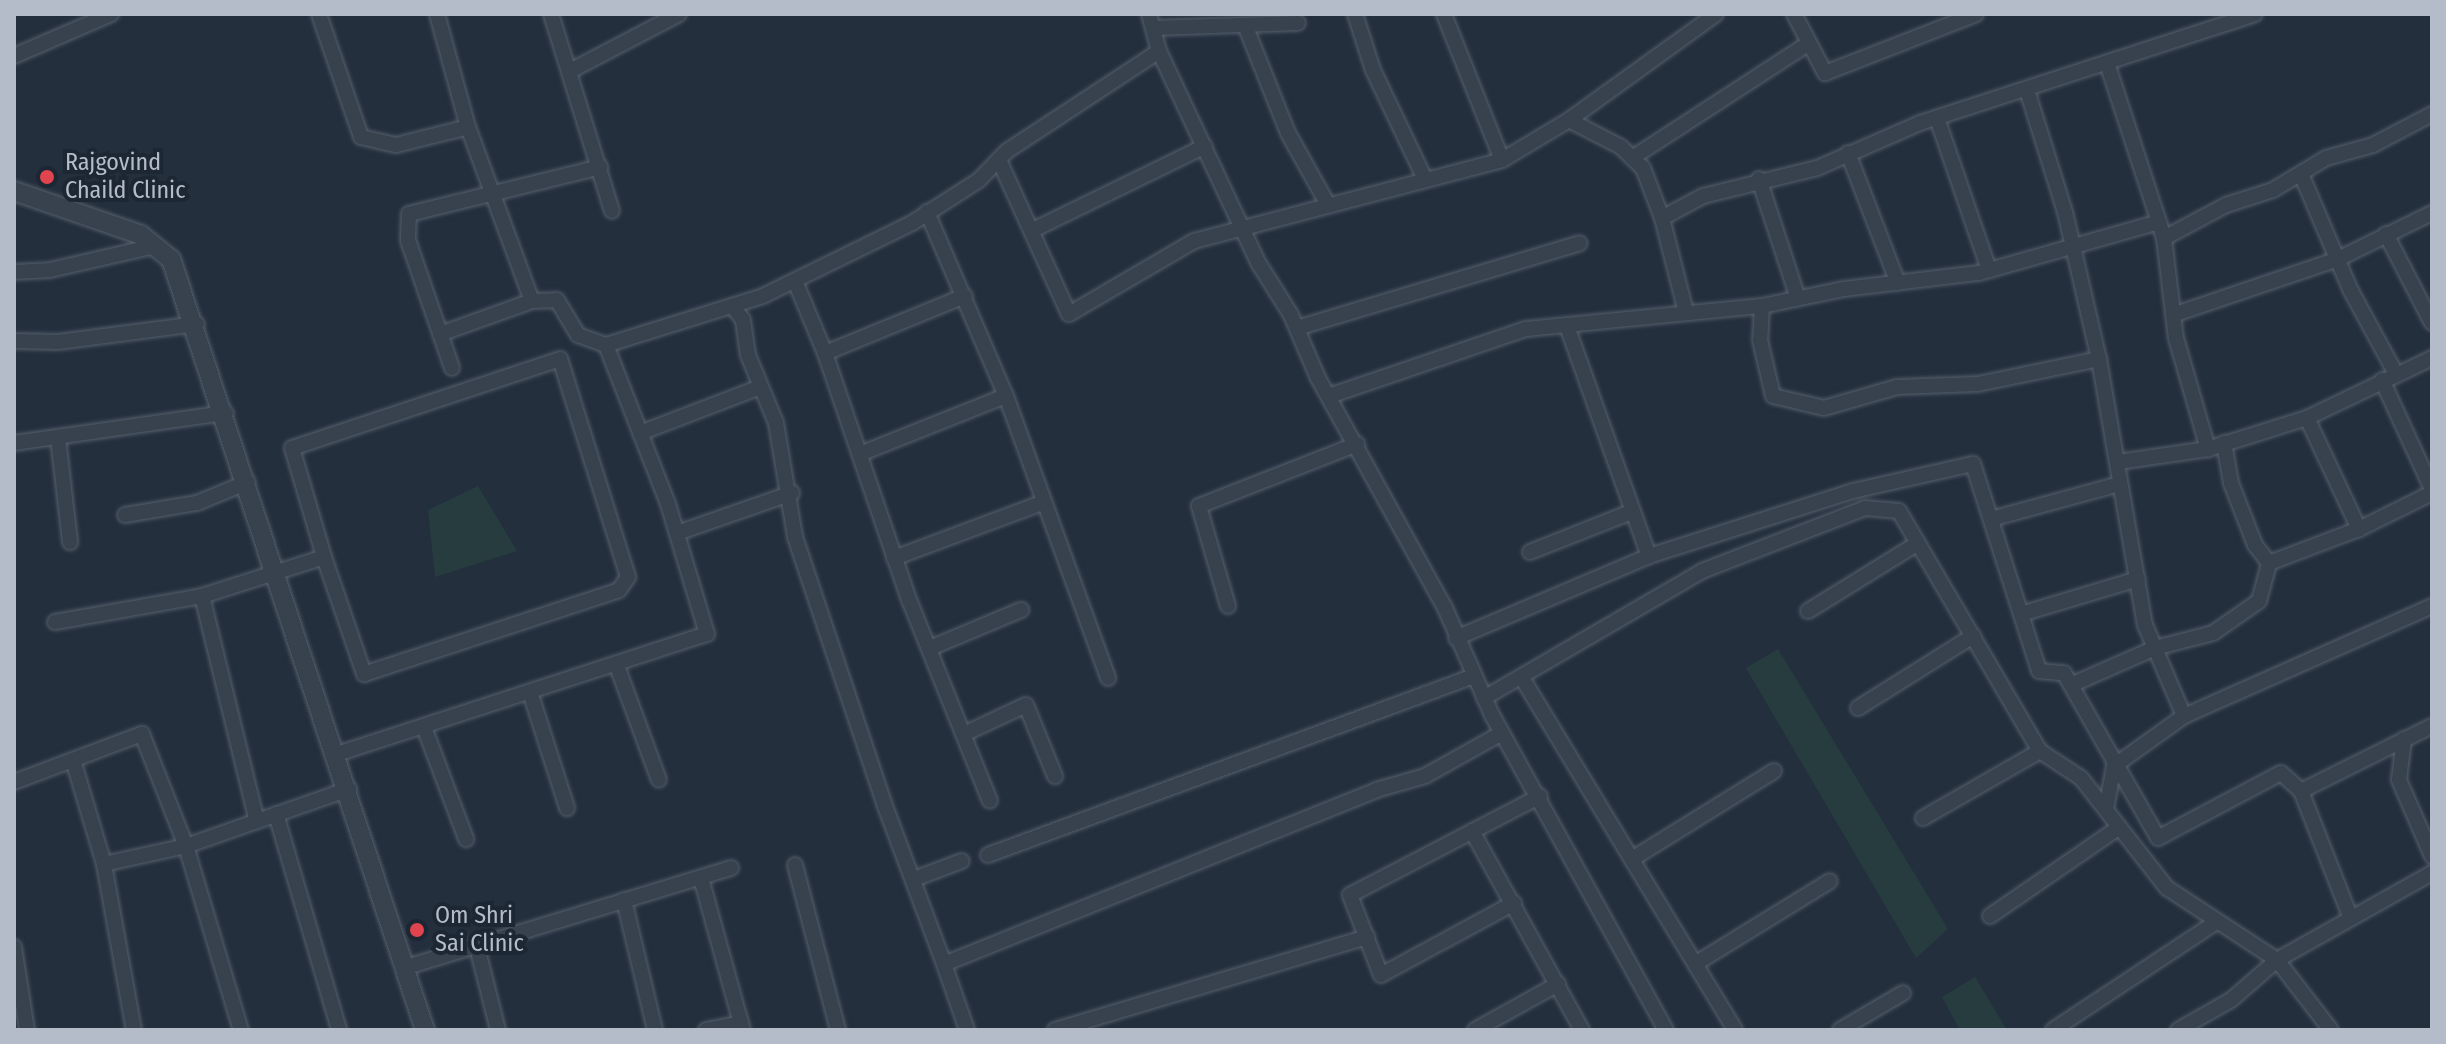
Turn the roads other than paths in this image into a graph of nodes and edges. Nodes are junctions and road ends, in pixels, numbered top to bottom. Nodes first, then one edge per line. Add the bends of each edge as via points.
1 (111, 14) edge
2 (319, 14) edge
3 (437, 14) edge
4 (551, 14) edge
5 (679, 14) edge
6 (1355, 14) edge
7 (1444, 14) edge
8 (1716, 14) edge
9 (1794, 14) edge
10 (1976, 14) edge
11 (2255, 14) edge
12 (1152, 21) edge
13 (1298, 23) dead end
14 (1245, 25) junction
15 (1809, 43) junction
16 (1159, 51) junction
17 (14, 56) edge
18 (2108, 66) junction
19 (570, 71) junction
20 (2027, 90) junction
21 (2432, 114) edge
22 (1937, 118) junction
23 (1569, 120) junction
24 (468, 127) junction
25 (1205, 146) junction
26 (1848, 153) junction
27 (1632, 158) junction
28 (999, 160) junction
29 (1502, 160) junction
30 (600, 167) junction
31 (2301, 174) junction
32 (1425, 179) junction
33 (1759, 179) junction
34 (14, 191) edge
35 (492, 191) junction
36 (1328, 205) junction
37 (612, 211) dead end
38 (927, 212) junction
39 (2432, 213) edge
40 (1662, 218) junction
41 (2159, 222) junction
42 (1241, 225) junction
43 (1033, 230) junction
44 (2386, 234) junction
45 (2164, 238) junction
46 (1580, 243) dead end
47 (155, 246) junction
48 (2073, 247) junction
49 (2338, 259) junction
50 (1989, 270) junction
51 (14, 272) edge
52 (795, 281) junction
53 (1898, 283) junction
54 (965, 296) junction
55 (1798, 298) junction
56 (532, 301) junction
57 (1762, 306) junction
58 (733, 307) junction
59 (1686, 312) junction
60 (2173, 315) junction
61 (2432, 323) edge
62 (197, 324) junction
63 (1567, 326) junction
64 (1297, 328) junction
65 (440, 334) junction
66 (14, 341) edge
67 (606, 345) junction
68 (825, 353) junction
69 (2432, 358) edge
70 (2099, 359) junction
71 (452, 368) dead end
72 (2389, 377) junction
73 (758, 388) junction
74 (1006, 396) junction
75 (1329, 396) junction
76 (226, 413) junction
77 (2307, 418) junction
78 (640, 433) junction
79 (58, 438) junction
80 (14, 443) edge
81 (2224, 443) junction
82 (1357, 444) junction
83 (2208, 449) junction
84 (860, 454) junction
85 (2118, 462) junction
86 (248, 482) junction
87 (2120, 484) junction
88 (2432, 491) edge
89 (792, 493) junction
90 (1042, 503) junction
91 (1631, 512) junction
92 (125, 515) dead end
93 (1991, 519) junction
94 (2359, 529) junction
95 (677, 533) junction
96 (70, 542) dead end
97 (1918, 543) junction
98 (1530, 552) dead end
99 (1649, 556) junction
100 (324, 557) junction
101 (894, 558) junction
102 (2269, 563) junction
103 (278, 573) junction
104 (2138, 579) junction
105 (202, 596) junction
106 (1228, 606) dead end
107 (2432, 606) edge
108 (1021, 610) dead end
109 (1808, 611) dead end
110 (2021, 614) junction
111 (55, 622) dead end
112 (1973, 636) junction
113 (1456, 638) junction
114 (930, 648) junction
115 (2155, 648) junction
116 (617, 666) junction
117 (1474, 676) junction
118 (1108, 678) dead end
119 (1522, 678) junction
120 (2071, 685) junction
121 (530, 692) junction
122 (1484, 698) junction
123 (1858, 708) dead end
124 (2184, 716) junction
125 (2432, 726) edge
126 (424, 727) junction
127 (1502, 733) junction
128 (964, 734) junction
129 (2404, 739) junction
130 (2040, 751) junction
131 (337, 754) junction
132 (73, 760) junction
133 (2114, 766) junction
134 (1774, 771) dead end
135 (1055, 776) dead end
136 (659, 780) dead end
137 (14, 782) edge
138 (349, 789) junction
139 (2301, 791) junction
140 (1540, 796) junction
141 (990, 801) dead end
142 (567, 808) dead end
143 (2106, 809) junction
144 (276, 814) junction
145 (1923, 818) dead end
146 (257, 821) junction
147 (2118, 828) junction
148 (1472, 831) junction
149 (2158, 838) junction
150 (466, 839) dead end
151 (186, 846) junction
152 (988, 855) dead end
153 (2432, 856) edge
154 (1632, 859) junction
155 (962, 861) dead end
156 (2146, 862) junction
157 (104, 864) junction
158 (795, 865) dead end
159 (731, 868) dead end
160 (2432, 873) edge
161 (701, 878) junction
162 (914, 879) junction
163 (1830, 881) dead end
164 (624, 900) junction
165 (1514, 903) junction
166 (1990, 916) dead end
167 (2350, 916) junction
168 (2216, 922) junction
169 (1367, 937) junction
170 (476, 943) junction
171 (15, 957) edge
172 (2277, 960) junction
173 (944, 964) junction
174 (1695, 964) junction
175 (407, 967) junction
176 (1558, 984) junction
177 (1903, 993) dead end
178 (742, 1026) edge
179 (1662, 1029) edge
180 (27, 1030) edge
181 (134, 1030) edge
182 (241, 1030) edge
183 (339, 1030) edge
184 (423, 1030) edge
185 (498, 1030) edge
186 (655, 1030) edge
187 (706, 1030) edge
188 (838, 1030) edge
189 (967, 1030) edge
190 (1055, 1030) edge
191 (1475, 1030) edge
192 (1582, 1030) edge
193 (1735, 1030) edge
194 (1840, 1030) edge
195 (2053, 1030) edge
196 (2178, 1030) edge
197 (2331, 1030) edge

1 - 17 street
2 - 24 street via 361,137 396,145
3 - 24 street
4 - 19 street
5 - 19 street
6 - 32 street via 1373,70
7 - 29 street
8 - 23 street
9 - 15 street
10 - 15 street via 1825,73
11 - 18 street
12 - 14 street
12 - 16 street
13 - 14 street
14 - 36 street via 1288,133
15 - 27 street
16 - 25 street
16 - 28 street
18 - 20 street
18 - 41 street
19 - 30 street
20 - 22 street
20 - 48 street
21 - 31 street via 2373,145 2326,158
22 - 26 street
22 - 50 street
23 - 27 street
23 - 29 street
24 - 35 street
25 - 42 street
25 - 43 street
26 - 33 street via 1817,168
26 - 53 street
27 - 40 street via 1643,168
28 - 38 street via 979,180
28 - 43 street
29 - 32 street
30 - 35 street
30 - 37 street
31 - 45 street
31 - 49 street
32 - 36 street
33 - 40 street via 1703,196
33 - 55 street
34 - 47 street via 141,235
35 - 56 street
35 - 65 street via 409,214 408,240
36 - 42 street
38 - 52 street
38 - 54 street
39 - 44 street
40 - 59 street
41 - 45 street
41 - 48 street
42 - 43 street via 1194,241 1069,314
42 - 64 street
44 - 49 street
44 - 61 street
45 - 60 street
46 - 64 street
47 - 51 street via 50,270
47 - 62 street via 171,259
48 - 50 street
48 - 70 street
49 - 60 street
49 - 72 street
50 - 53 street
52 - 58 street
52 - 68 street
53 - 55 street
54 - 68 street
54 - 74 street
55 - 57 street
56 - 65 street
56 - 67 street via 557,300 578,335
57 - 59 street
57 - 70 street via 1760,340 1773,396 1824,408 1897,387 1978,384
58 - 67 street
58 - 73 street via 743,320
59 - 63 street
60 - 83 street
62 - 66 street via 58,342
62 - 76 street
63 - 75 street via 1526,329
63 - 91 street
64 - 75 street
65 - 71 street
67 - 78 street
68 - 84 street
69 - 72 street
70 - 85 street
72 - 77 street
72 - 88 street
73 - 78 street
73 - 89 street via 776,423
74 - 84 street
74 - 90 street
75 - 82 street
76 - 79 street
76 - 86 street
77 - 81 street
77 - 94 street
78 - 95 street
79 - 80 street
79 - 96 street
81 - 83 street
81 - 102 street via 2231,483 2255,545
82 - 106 street via 1199,506
82 - 113 street
83 - 85 street
84 - 101 street
85 - 87 street
86 - 92 street via 197,503
86 - 103 street
87 - 93 street
87 - 104 street
88 - 94 street
89 - 95 street
89 - 162 street via 795,537
90 - 101 street
90 - 118 street
91 - 98 street
91 - 99 street
93 - 99 street via 1973,464 1853,491
93 - 110 street
94 - 102 street
95 - 116 street via 707,634
97 - 109 street
97 - 112 street
97 - 119 street via 1899,511 1865,508 1702,571
99 - 113 street
100 - 100 street via 364,674 627,585 560,359 292,448
100 - 103 street
101 - 114 street
102 - 115 street via 2259,601 2213,633
103 - 105 street
103 - 131 street
104 - 110 street
104 - 115 street via 2145,625
105 - 111 street
105 - 146 street
107 - 124 street
108 - 114 street
110 - 120 street via 2039,671 2064,673
112 - 123 street
112 - 130 street
113 - 117 street
114 - 128 street
115 - 120 street
115 - 124 street
116 - 121 street
116 - 136 street
117 - 122 street
117 - 152 street
119 - 122 street
119 - 154 street
120 - 133 street
121 - 126 street
121 - 142 street
122 - 127 street
124 - 133 street
125 - 129 street
126 - 131 street
126 - 150 street
127 - 140 street
127 - 173 street via 1425,776 1364,795
128 - 135 street via 1026,705
128 - 141 street
129 - 139 street
129 - 153 street via 2399,780
130 - 143 street via 2081,778
130 - 145 street
131 - 138 street
132 - 137 street
132 - 151 street via 142,734
132 - 157 street
133 - 143 street
133 - 149 street
134 - 154 street
138 - 144 street
138 - 175 street
139 - 149 street via 2281,773
139 - 167 street
140 - 148 street
140 - 179 street
143 - 147 street
144 - 146 street
144 - 183 street
146 - 151 street
147 - 156 street
147 - 166 street
148 - 165 street
148 - 169 street via 1350,895
149 - 156 street
151 - 157 street
151 - 182 street
154 - 174 street
155 - 162 street
156 - 168 street via 2167,888
157 - 181 street
158 - 188 street
159 - 161 street
160 - 167 street
161 - 164 street
161 - 178 street
162 - 173 street
163 - 174 street
164 - 170 street
164 - 186 street
165 - 169 street via 1381,975
165 - 176 street
167 - 172 street
168 - 172 street
168 - 195 street
169 - 190 street
170 - 175 street
170 - 185 street
171 - 180 street
172 - 196 street via 2231,1000
172 - 197 street
173 - 189 street
174 - 193 street
175 - 184 street
176 - 191 street
176 - 192 street
177 - 194 street
178 - 187 street

